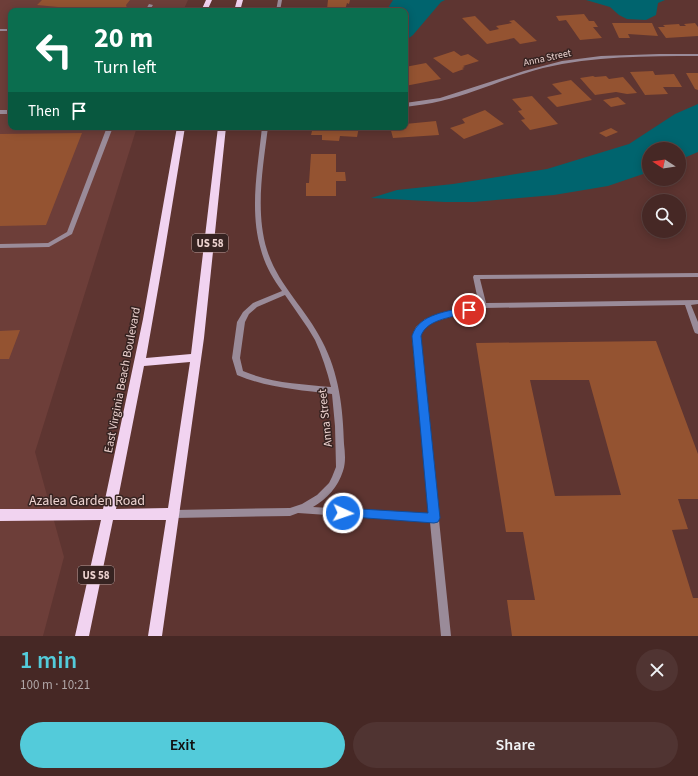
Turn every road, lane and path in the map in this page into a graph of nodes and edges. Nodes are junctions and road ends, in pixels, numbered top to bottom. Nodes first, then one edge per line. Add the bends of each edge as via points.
1 (152, 5) dead end
2 (150, 8) edge
3 (698, 55) edge
4 (408, 105) edge
5 (109, 130) edge
6 (181, 130) edge
7 (222, 130) edge
8 (265, 130) edge
9 (0, 246) edge
10 (698, 275) edge
11 (286, 292) junction
12 (687, 302) junction
13 (698, 302) edge
14 (483, 306) junction
15 (698, 331) edge
16 (196, 358) junction
17 (140, 362) junction
18 (335, 391) junction
19 (298, 510) junction
20 (174, 514) junction
21 (0, 515) edge
22 (109, 515) junction
23 (434, 518) junction
24 (82, 636) edge
25 (155, 636) edge
26 (446, 636) edge

1 - 2 street
3 - 4 street, Anna Street via 604,57 568,62 496,80 456,97
5 - 9 street via 70,233 50,245
6 - 17 main road, East Virginia Beach Boulevard / US 58
7 - 16 main road, US 58
8 - 11 street, Anna Street via 259,193 259,229 264,251
10 - 14 street via 476,276
11 - 18 street, Anna Street via 307,320 319,342 332,374
11 - 18 street via 246,312 241,322 236,358 240,373 257,381
12 - 13 street
12 - 14 street
12 - 15 street
14 - 23 street via 427,321 416,336
16 - 17 main road
16 - 20 main road, US 58
17 - 22 main road, East Virginia Beach Boulevard / US 58
18 - 19 street, Anna Street via 339,412 339,472 330,488 316,501
19 - 20 street, Anna Street
19 - 23 street
20 - 22 main road, Azalea Garden Road
20 - 25 main road, US 58
21 - 22 main road, Azalea Garden Road
22 - 24 main road, East Virginia Beach Boulevard / US 58
23 - 26 street

